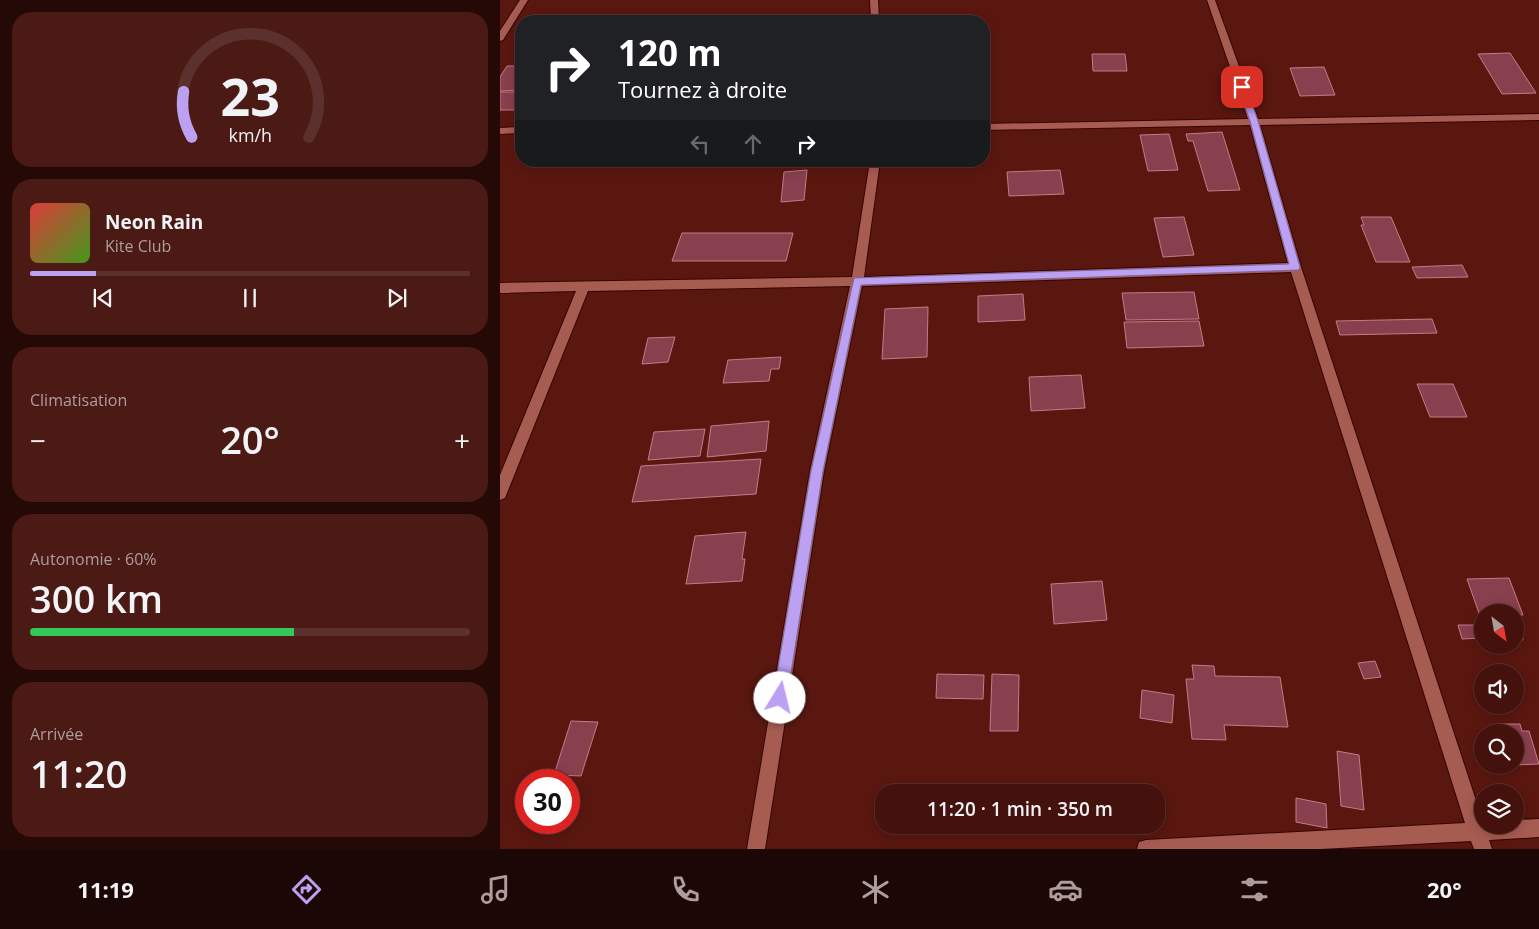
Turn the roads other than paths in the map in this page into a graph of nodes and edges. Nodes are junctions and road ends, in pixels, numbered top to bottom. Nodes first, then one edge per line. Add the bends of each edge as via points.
1 (524, 0) edge
2 (874, 0) edge
3 (1211, 0) edge
4 (875, 15) edge
5 (500, 38) edge
6 (1539, 117) edge
7 (1254, 121) junction
8 (990, 127) edge
9 (500, 130) edge
10 (515, 130) edge
11 (874, 167) edge
12 (1295, 267) junction
13 (857, 281) junction
14 (584, 287) junction
15 (500, 288) edge
16 (500, 492) edge
17 (1539, 828) edge
18 (1480, 840) edge
19 (756, 849) edge
20 (1146, 849) edge

1 - 5 street
2 - 4 street
3 - 7 street
6 - 7 street
7 - 8 street
7 - 12 street
9 - 10 street
11 - 13 street
12 - 13 street
12 - 18 street
13 - 14 street
13 - 19 street via 817,471
14 - 15 street
14 - 16 street
17 - 18 street
18 - 20 street

